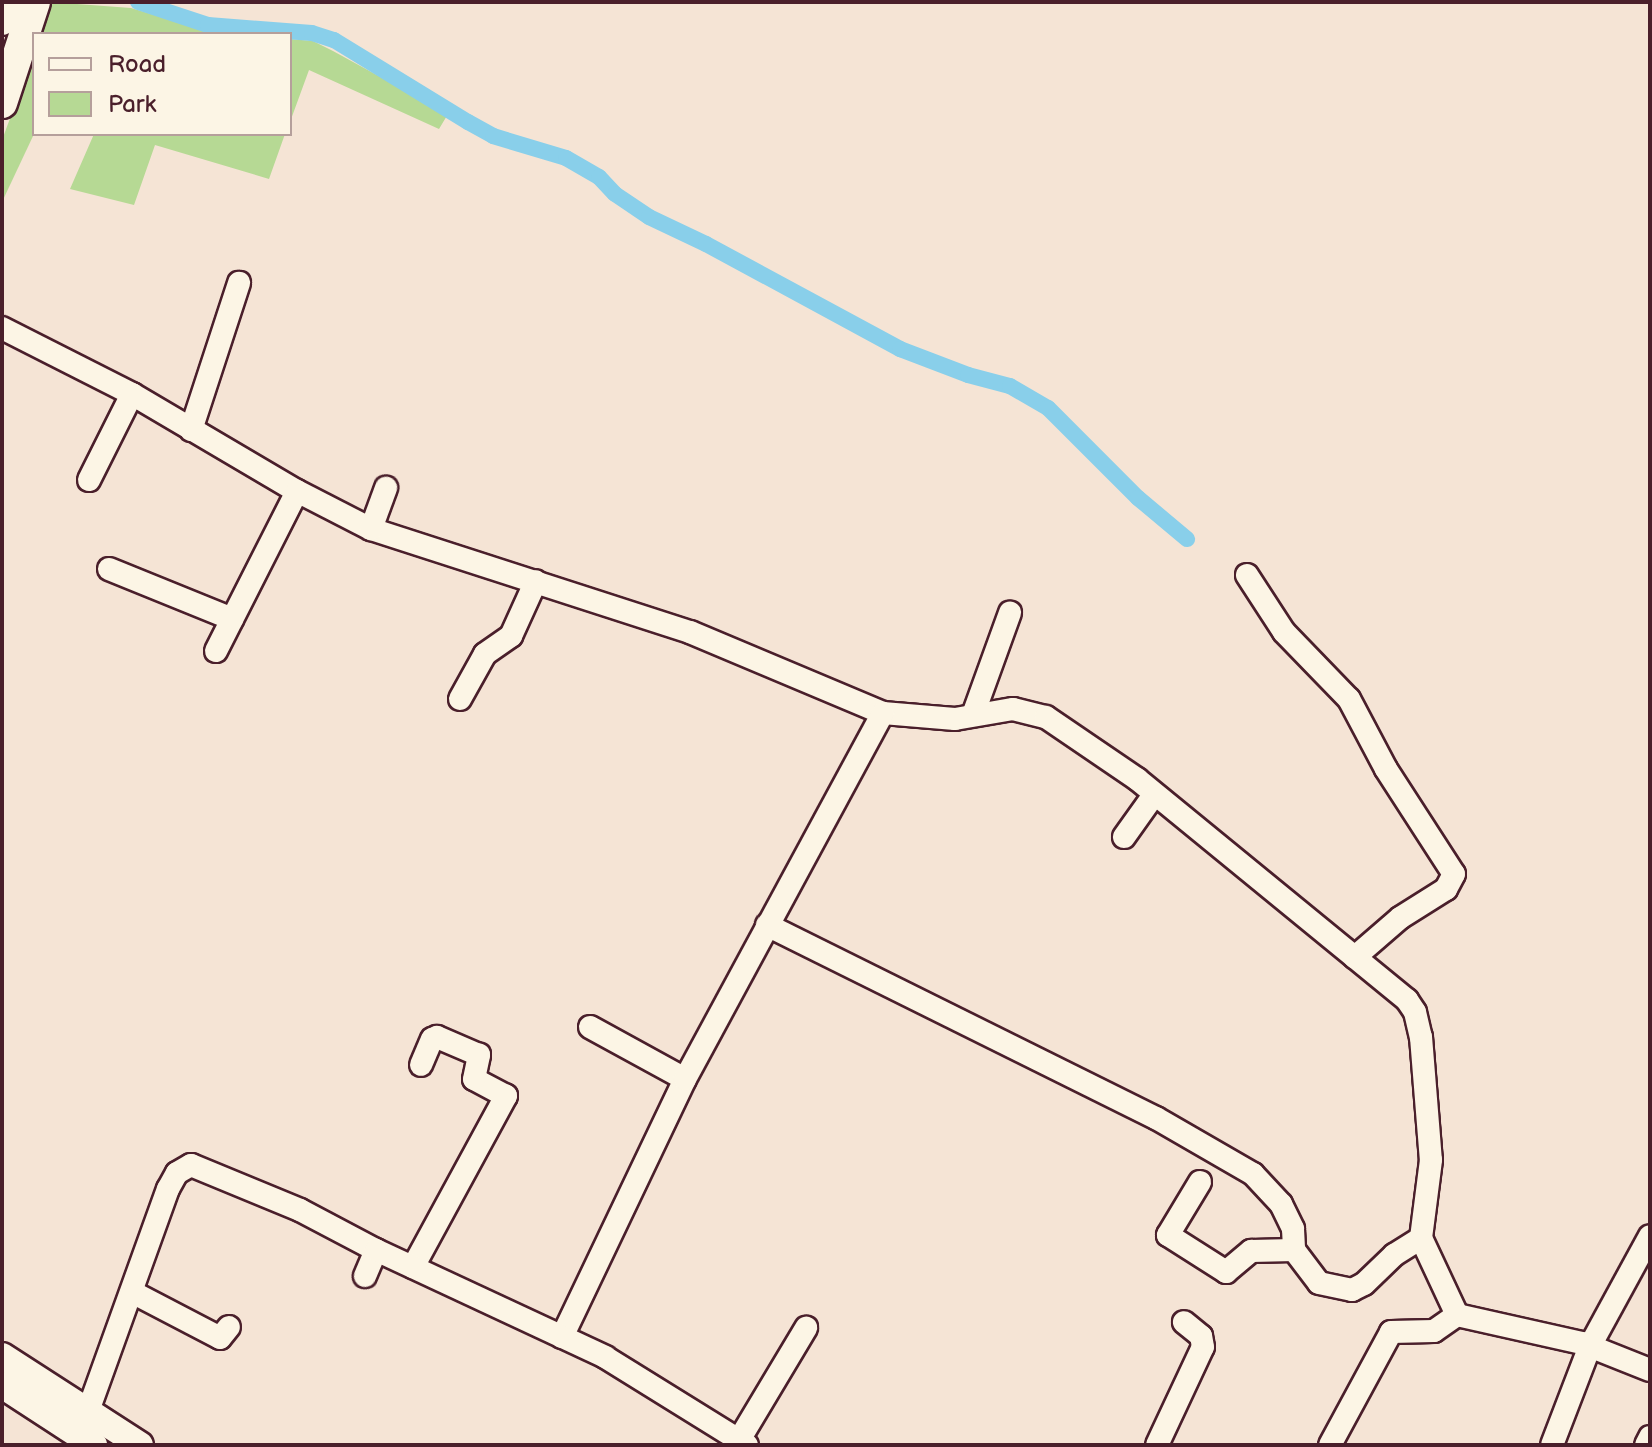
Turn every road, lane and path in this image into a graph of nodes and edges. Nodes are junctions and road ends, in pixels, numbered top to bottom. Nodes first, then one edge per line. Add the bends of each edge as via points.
1 (7, 2) edge
2 (35, 2) edge
3 (2, 20) edge
4 (2, 103) edge
5 (239, 283) dead end
6 (2, 328) edge
7 (132, 394) junction
8 (191, 430) junction
9 (89, 480) dead end
10 (386, 488) dead end
11 (297, 491) junction
12 (371, 529) junction
13 (109, 569) dead end
14 (1247, 575) dead end
15 (536, 581) junction
16 (1010, 613) dead end
17 (232, 619) junction
18 (216, 651) dead end
19 (460, 699) dead end
20 (883, 713) junction
21 (973, 715) junction
22 (1154, 795) junction
23 (1124, 837) dead end
24 (767, 925) junction
25 (1355, 957) junction
26 (590, 1027) dead end
27 (421, 1065) dead end
28 (685, 1079) junction
29 (1200, 1182) dead end
30 (1650, 1236) edge
31 (1421, 1238) junction
32 (376, 1250) junction
33 (1294, 1250) junction
34 (413, 1267) junction
35 (365, 1276) dead end
36 (132, 1292) junction
37 (1457, 1315) junction
38 (1184, 1322) dead end
39 (229, 1327) dead end
40 (806, 1328) dead end
41 (562, 1337) junction
42 (1590, 1346) junction
43 (2, 1356) edge
44 (1650, 1370) edge
45 (2, 1385) edge
46 (89, 1411) junction
47 (1650, 1437) edge
48 (83, 1442) edge
49 (743, 1442) edge
50 (140, 1445) edge
51 (1157, 1445) edge
52 (1330, 1445) edge
53 (1552, 1445) edge
54 (1646, 1445) edge

1 - 3 highway
2 - 4 highway
5 - 8 street
6 - 7 street
7 - 8 street
7 - 9 street
8 - 11 street
10 - 12 street
11 - 12 street
11 - 17 street
12 - 15 street
13 - 17 street
14 - 25 street via 1284,632 1349,699 1386,769 1454,874 1446,889 1400,918
15 - 19 street via 511,636 488,651
15 - 20 street via 690,632
16 - 21 street
17 - 18 street
20 - 21 street via 955,719
20 - 24 street
21 - 22 street via 1013,709 1046,717
22 - 23 street
22 - 25 street
24 - 28 street
24 - 33 street via 1156,1118 1253,1174 1281,1204 1293,1229
25 - 31 street via 1398,989 1419,1024 1431,1160
26 - 28 street
27 - 34 street via 437,1037 479,1055 474,1079 504,1092 506,1101
28 - 41 street
29 - 33 street via 1168,1231 1171,1239 1226,1272 1251,1251
30 - 42 street
31 - 33 street via 1352,1290 1319,1283
31 - 37 street
32 - 34 street
32 - 35 street
32 - 36 street via 300,1210 186,1166 173,1178
34 - 41 street
36 - 39 street via 220,1338
36 - 46 street
37 - 42 street
37 - 52 street via 1434,1331 1391,1332
38 - 51 street via 1201,1336 1203,1347
40 - 49 street
41 - 49 street via 605,1357
42 - 44 street
42 - 53 street
43 - 46 main road
45 - 48 main road
46 - 48 street
46 - 50 main road
47 - 54 street

